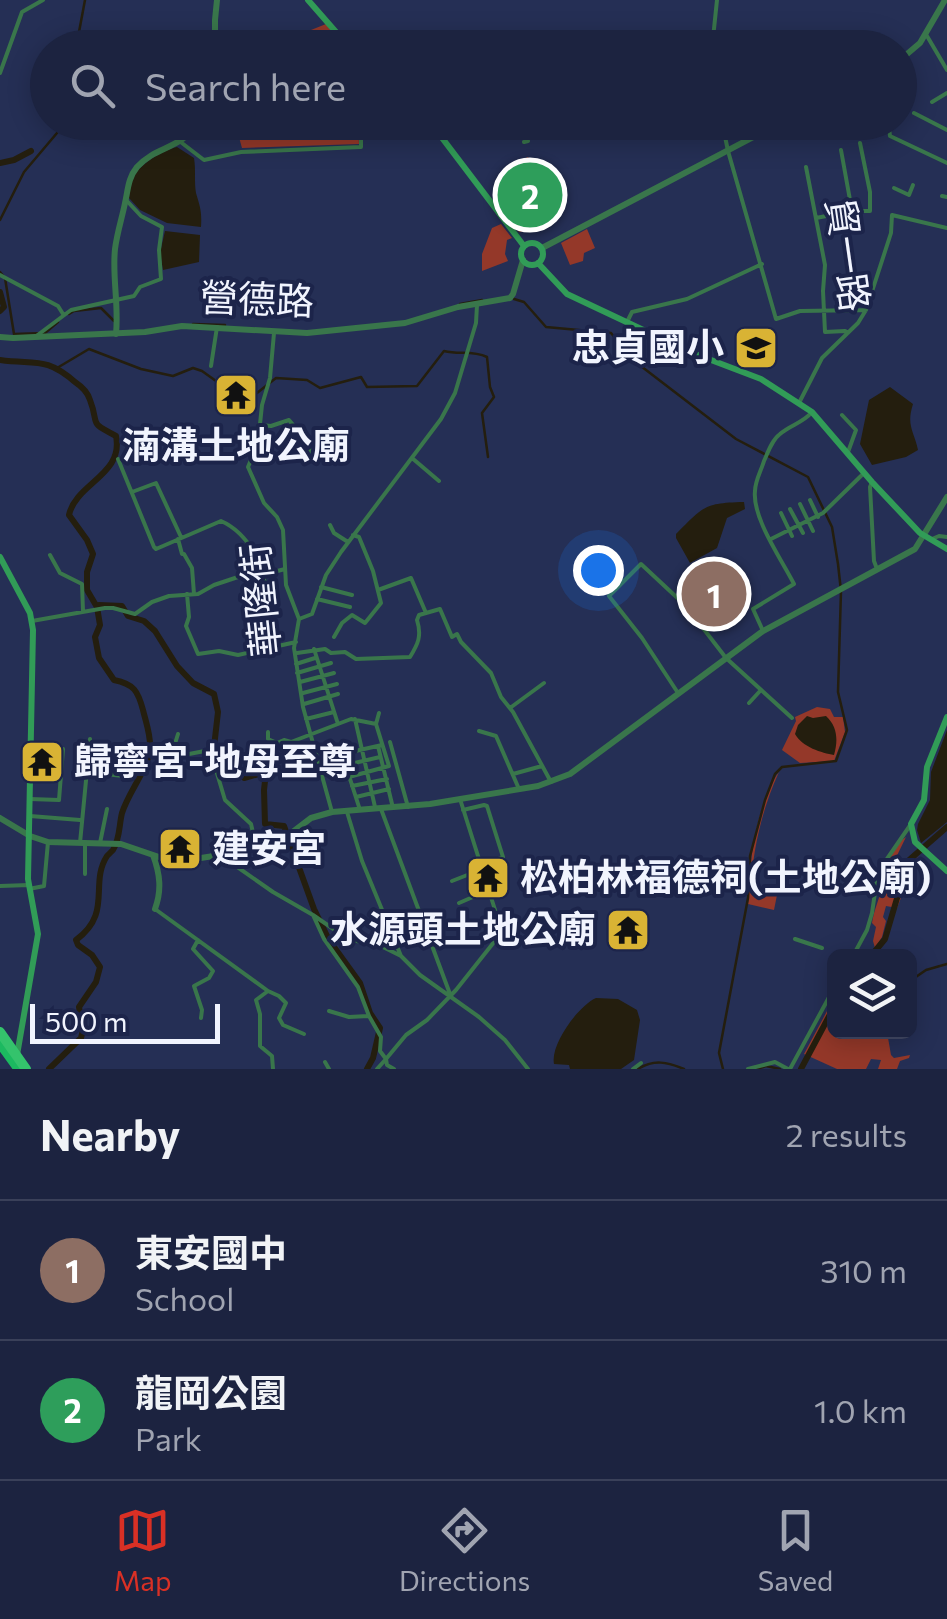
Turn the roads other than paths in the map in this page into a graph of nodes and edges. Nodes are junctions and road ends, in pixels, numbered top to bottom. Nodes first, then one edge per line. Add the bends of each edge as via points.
1 (43, 0) edge
2 (219, 0) edge
3 (310, 0) edge
4 (945, 0) edge
5 (717, 1) edge
6 (215, 30) edge
7 (336, 30) edge
8 (714, 30) edge
9 (925, 35) junction
10 (917, 43) edge
11 (947, 70) edge
12 (0, 73) edge
13 (947, 92) edge
14 (932, 102) dead end
15 (917, 115) edge
16 (947, 130) edge
17 (361, 140) edge
18 (446, 140) edge
19 (726, 140) edge
20 (748, 140) edge
21 (899, 140) edge
22 (180, 141) joint
23 (860, 143) dead end
24 (842, 150) dead end
25 (728, 151) junction
26 (947, 162) edge
27 (806, 167) dead end
28 (914, 185) dead end
29 (894, 188) dead end
30 (124, 200) junction
31 (852, 210) junction
32 (816, 218) junction
33 (947, 228) edge
34 (526, 245) junction
35 (542, 248) junction
36 (523, 260) junction
37 (538, 263) junction
38 (762, 264) junction
39 (0, 275) edge
40 (116, 301) junction
41 (477, 303) junction
42 (824, 310) junction
43 (866, 310) junction
44 (64, 315) junction
45 (628, 322) junction
46 (217, 327) junction
47 (274, 331) junction
48 (114, 334) junction
49 (848, 334) junction
50 (0, 337) edge
51 (34, 338) junction
52 (211, 366) dead end
53 (799, 403) junction
54 (812, 412) junction
55 (842, 415) dead end
56 (261, 424) junction
57 (312, 452) dead end
58 (848, 452) junction
59 (412, 458) junction
60 (118, 459) dead end
61 (864, 472) junction
62 (440, 482) dead end
63 (872, 482) junction
64 (132, 492) junction
65 (947, 497) edge
66 (810, 500) dead end
67 (800, 504) dead end
68 (790, 509) dead end
69 (782, 514) dead end
70 (818, 517) junction
71 (809, 521) junction
72 (330, 525) dead end
73 (799, 526) junction
74 (814, 532) dead end
75 (791, 533) junction
76 (803, 533) dead end
77 (353, 535) junction
78 (927, 537) junction
79 (180, 538) junction
80 (947, 538) edge
81 (771, 539) junction
82 (348, 542) junction
83 (947, 549) edge
84 (50, 555) dead end
85 (0, 559) edge
86 (285, 569) junction
87 (877, 569) junction
88 (263, 574) junction
89 (244, 575) junction
90 (321, 587) junction
91 (378, 590) junction
92 (190, 594) junction
93 (352, 595) dead end
94 (317, 599) junction
95 (274, 600) junction
96 (350, 607) dead end
97 (84, 611) junction
98 (252, 612) junction
99 (426, 612) junction
100 (299, 620) junction
101 (32, 621) junction
102 (763, 631) junction
103 (334, 637) dead end
104 (296, 642) junction
105 (314, 650) junction
106 (295, 653) junction
107 (317, 658) junction
108 (726, 658) junction
109 (296, 664) junction
110 (331, 664) dead end
111 (319, 667) junction
112 (297, 673) junction
113 (334, 673) dead end
114 (323, 676) junction
115 (298, 683) junction
116 (544, 683) dead end
117 (337, 684) dead end
118 (326, 686) junction
119 (760, 690) junction
120 (300, 693) junction
121 (678, 693) junction
122 (338, 694) dead end
123 (329, 697) junction
124 (750, 703) dead end
125 (302, 705) junction
126 (510, 708) junction
127 (334, 712) junction
128 (379, 713) dead end
129 (792, 718) dead end
130 (947, 718) edge
131 (355, 719) junction
132 (306, 720) junction
133 (338, 724) junction
134 (376, 724) junction
135 (479, 731) dead end
136 (268, 732) dead end
137 (178, 734) dead end
138 (310, 734) junction
139 (390, 742) dead end
140 (380, 745) junction
141 (63, 749) dead end
142 (361, 750) junction
143 (50, 752) dead end
144 (381, 756) junction
145 (31, 760) junction
146 (364, 761) junction
147 (40, 762) dead end
148 (346, 765) junction
149 (542, 765) junction
150 (386, 767) junction
151 (88, 772) junction
152 (367, 772) junction
153 (513, 774) junction
154 (349, 777) junction
155 (387, 779) junction
156 (369, 782) junction
157 (551, 782) junction
158 (352, 786) junction
159 (389, 789) junction
160 (518, 789) junction
161 (372, 793) junction
162 (356, 797) junction
163 (30, 799) junction
164 (460, 800) junction
165 (408, 807) junction
166 (107, 808) dead end
167 (393, 808) junction
168 (378, 809) junction
169 (360, 810) junction
170 (463, 810) junction
171 (346, 811) junction
172 (332, 812) junction
173 (30, 816) junction
174 (0, 818) edge
175 (82, 820) junction
176 (912, 824) junction
177 (30, 836) junction
178 (48, 842) junction
179 (83, 843) junction
180 (100, 843) junction
181 (257, 850) junction
182 (154, 855) junction
183 (221, 855) junction
184 (482, 867) junction
185 (947, 871) edge
186 (85, 874) dead end
187 (452, 881) dead end
188 (0, 886) edge
189 (29, 887) junction
190 (489, 890) junction
191 (459, 902) dead end
192 (155, 909) joint
193 (313, 914) junction
194 (795, 939) dead end
195 (198, 940) junction
196 (822, 948) dead end
197 (857, 949) edge
198 (401, 956) junction
199 (268, 990) junction
200 (450, 994) junction
201 (827, 1001) edge
202 (328, 1011) dead end
203 (369, 1016) junction
204 (201, 1018) dead end
205 (304, 1034) dead end
206 (0, 1035) edge
207 (17, 1052) junction
208 (386, 1059) junction
209 (325, 1062) dead end
210 (641, 1063) dead end
211 (21, 1068) edge
212 (273, 1069) edge
213 (329, 1069) edge
214 (378, 1069) edge
215 (394, 1069) edge
216 (528, 1069) edge
217 (633, 1069) edge
218 (748, 1069) edge
219 (789, 1069) edge

1 - 12 street via 21,15
2 - 6 street
3 - 7 main road
4 - 9 street
5 - 8 street
9 - 10 street
9 - 11 street
13 - 14 street
15 - 16 street
17 - 22 street via 361,147 240,152 204,160
18 - 34 main road
19 - 25 street
20 - 25 street
21 - 26 street
22 - 30 street via 134,167
23 - 31 street via 870,211
24 - 31 street
25 - 35 street
25 - 38 street
27 - 32 street, 貿一路
28 - 29 street via 908,195
30 - 40 street via 111,253
30 - 40 street via 162,227 162,276
31 - 32 street
32 - 42 street, 貿一路
33 - 43 street via 892,215
34 - 35 main road
34 - 36 main road
35 - 37 main road
36 - 37 main road
36 - 41 street, 營德路 via 510,298
37 - 45 main road via 567,294
38 - 42 street via 776,319
38 - 45 street via 675,303 632,312
39 - 44 street
40 - 44 street
40 - 48 street
41 - 47 street, 營德路 via 392,324
41 - 59 street via 456,393
42 - 43 street
42 - 49 street, 貿一路 via 825,332
43 - 49 street
44 - 51 street
45 - 53 main road via 761,379
46 - 47 street, 營德路
46 - 48 street, 營德路
46 - 52 street
47 - 56 street, 華隆街
48 - 51 street, 營德路
49 - 53 street via 822,358
50 - 51 street, 營德路
53 - 54 main road
54 - 58 main road
54 - 81 street via 780,434 756,482 754,496
55 - 58 street via 856,430
56 - 57 street via 290,420
56 - 86 street, 華隆街 via 248,468 280,523
58 - 61 main road
59 - 62 street
59 - 77 street
60 - 64 street
61 - 63 main road
61 - 70 street
63 - 78 main road
63 - 87 street
64 - 79 street via 156,483
64 - 79 street via 154,548
65 - 78 street
66 - 70 street
67 - 71 street
68 - 73 street
69 - 75 street
70 - 71 street
71 - 73 street
71 - 74 street
72 - 82 street
73 - 75 street
73 - 76 street
75 - 81 street
77 - 82 street
77 - 91 street
78 - 80 street
78 - 83 main road
78 - 87 street
79 - 88 street via 226,522 258,555
79 - 92 street via 192,568
81 - 102 street via 794,584 752,611
82 - 90 street
84 - 97 street via 60,573 84,586
85 - 101 main road
86 - 88 street
86 - 100 street, 華隆街
87 - 102 street
88 - 89 street
88 - 95 street
89 - 92 street
89 - 98 street
90 - 93 street
90 - 94 street
91 - 99 street via 411,578
91 - 103 street via 381,603 365,623 352,615
92 - 97 street via 168,596 135,614
92 - 104 street via 186,626 198,654 238,655
94 - 96 street
94 - 100 street via 312,614
95 - 98 street
95 - 98 street via 272,617
97 - 101 street
99 - 105 street via 417,620 419,644 410,657 356,660 345,652
99 - 126 street via 440,609 452,637 458,634 490,673
100 - 104 street, 華隆街
101 - 145 main road
102 - 108 street
104 - 106 street, 華隆街
105 - 106 street
105 - 107 street
106 - 109 street, 華隆街
107 - 109 street
107 - 111 street
108 - 119 street
108 - 121 street
108 - 121 street via 686,606 641,564 609,596
109 - 112 street, 華隆街
110 - 111 street
111 - 112 street
111 - 114 street
112 - 115 street, 華隆街
113 - 114 street
114 - 115 street
114 - 118 street
115 - 120 street, 華隆街
116 - 126 street
117 - 118 street
118 - 120 street
118 - 123 street
119 - 124 street
119 - 129 street
120 - 125 street, 華隆街
121 - 157 street
122 - 123 street
123 - 125 street
123 - 127 street
125 - 132 street, 華隆街
126 - 149 street
127 - 132 street
127 - 133 street
128 - 134 street
130 - 176 main road
131 - 133 street
131 - 134 street
131 - 142 street
132 - 138 street, 華隆街
133 - 138 street
134 - 140 street
135 - 153 street via 496,736
136 - 138 street via 276,743
137 - 181 street via 173,750 210,750 225,800 251,824
138 - 172 street, 華隆街
139 - 165 street
140 - 142 street
140 - 144 street
140 - 150 street
141 - 163 street via 59,800
142 - 146 street
142 - 148 street via 342,754
143 - 145 street
144 - 146 street
144 - 150 street
145 - 147 street
145 - 163 main road
146 - 148 street
146 - 152 street
148 - 154 street
149 - 153 street
149 - 157 street
150 - 152 street
150 - 155 street
151 - 151 street via 90,742 144,753 132,777
151 - 175 street
152 - 154 street
152 - 156 street
153 - 160 street
154 - 158 street
155 - 156 street
155 - 159 street
156 - 158 street
156 - 161 street
157 - 160 street
158 - 162 street
159 - 161 street
159 - 167 street
160 - 164 street
161 - 162 street
161 - 168 street
162 - 169 street
163 - 173 main road
164 - 165 street
164 - 170 street
165 - 167 street
166 - 180 street
167 - 168 street
168 - 169 street
168 - 200 street
169 - 171 street
170 - 184 street
170 - 184 street via 486,805 503,857
171 - 172 street
171 - 198 street
172 - 181 street
173 - 175 street
173 - 177 main road
174 - 177 street
175 - 179 street
176 - 185 main road via 915,842
176 - 197 street via 878,872
177 - 178 street
177 - 189 main road
178 - 179 street
178 - 189 street via 44,886
179 - 180 street
179 - 186 street
180 - 182 street
181 - 183 street
182 - 183 street via 182,861
182 - 192 street via 160,895
183 - 193 street
184 - 187 street
184 - 190 street
188 - 189 street
189 - 207 main road via 38,941
190 - 191 street
190 - 200 street via 502,932
192 - 195 street
193 - 198 street via 348,939
193 - 203 street
194 - 196 street
195 - 199 street
195 - 204 street via 193,948 214,971 194,986
198 - 200 street
199 - 205 street via 286,1003 283,1025
199 - 212 street via 256,1002 260,1046 272,1056
200 - 208 street
200 - 216 street
201 - 219 street
202 - 203 street
203 - 208 street
206 - 207 main road
206 - 211 highway, bridge
207 - 211 main road
207 - 211 main road
208 - 214 street
208 - 215 street
209 - 213 street
210 - 217 street
218 - 219 street via 775,1062

